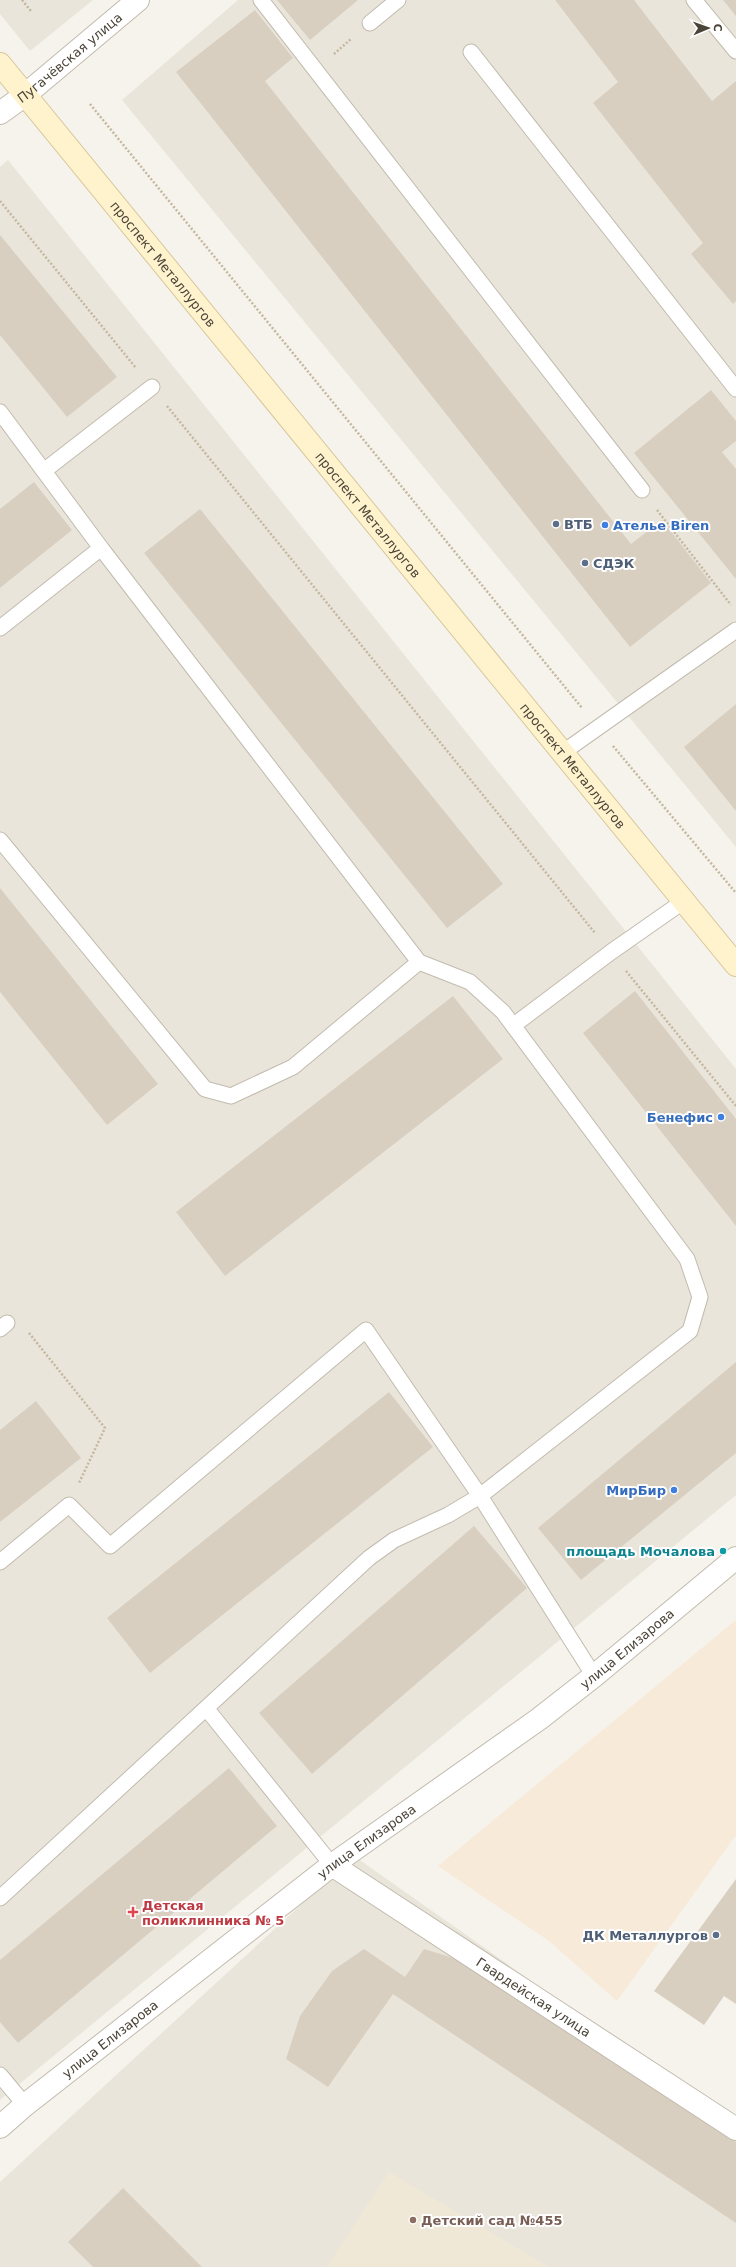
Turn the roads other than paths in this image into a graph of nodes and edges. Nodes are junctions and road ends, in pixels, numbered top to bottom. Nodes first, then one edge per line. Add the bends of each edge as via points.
1 (138, 0) edge
2 (261, 0) edge
3 (398, 0) edge
4 (694, 0) edge
5 (370, 23) road end
6 (736, 51) edge
7 (471, 52) dead end
8 (0, 64) edge
9 (25, 95) junction
10 (0, 113) edge
11 (152, 387) road end
12 (736, 389) edge
13 (0, 412) edge
14 (44, 470) junction
15 (642, 490) road end
16 (101, 548) junction
17 (0, 628) edge
18 (736, 630) edge
19 (562, 753) junction
20 (0, 840) edge
21 (684, 901) junction
22 (419, 962) junction
23 (736, 965) edge
24 (514, 1025) junction
25 (480, 1496) junction
26 (736, 1558) edge
27 (0, 1562) edge
28 (594, 1676) junction
29 (206, 1708) junction
30 (332, 1865) junction
31 (0, 1898) edge
32 (0, 2076) edge
33 (25, 2105) junction
34 (0, 2127) edge
35 (736, 2129) edge

1 - 9 street, Пугачёвская улица
2 - 15 lane
3 - 5 lane
4 - 6 lane
7 - 12 lane
8 - 9 street, проспект Металлургов
9 - 10 street, Пугачёвская улица
9 - 19 street, проспект Металлургов
11 - 14 lane
13 - 14 lane
14 - 16 lane
16 - 17 lane
16 - 22 lane
18 - 19 lane
19 - 21 street, проспект Металлургов
20 - 22 lane via 205,1089 231,1096 293,1067
21 - 23 street, проспект Металлургов
21 - 24 lane
22 - 24 lane via 470,982
24 - 25 lane via 540,1064 687,1259 700,1297 690,1331
25 - 27 lane via 366,1330 110,1546 69,1505
25 - 28 lane
25 - 29 lane via 448,1515 394,1540 369,1558
26 - 28 street, улица Елизарова
28 - 30 street, улица Елизарова
29 - 30 lane
29 - 31 lane
30 - 33 street, улица Елизарова
30 - 35 street, Гвардейская улица
32 - 33 lane
33 - 34 street, улица Елизарова

